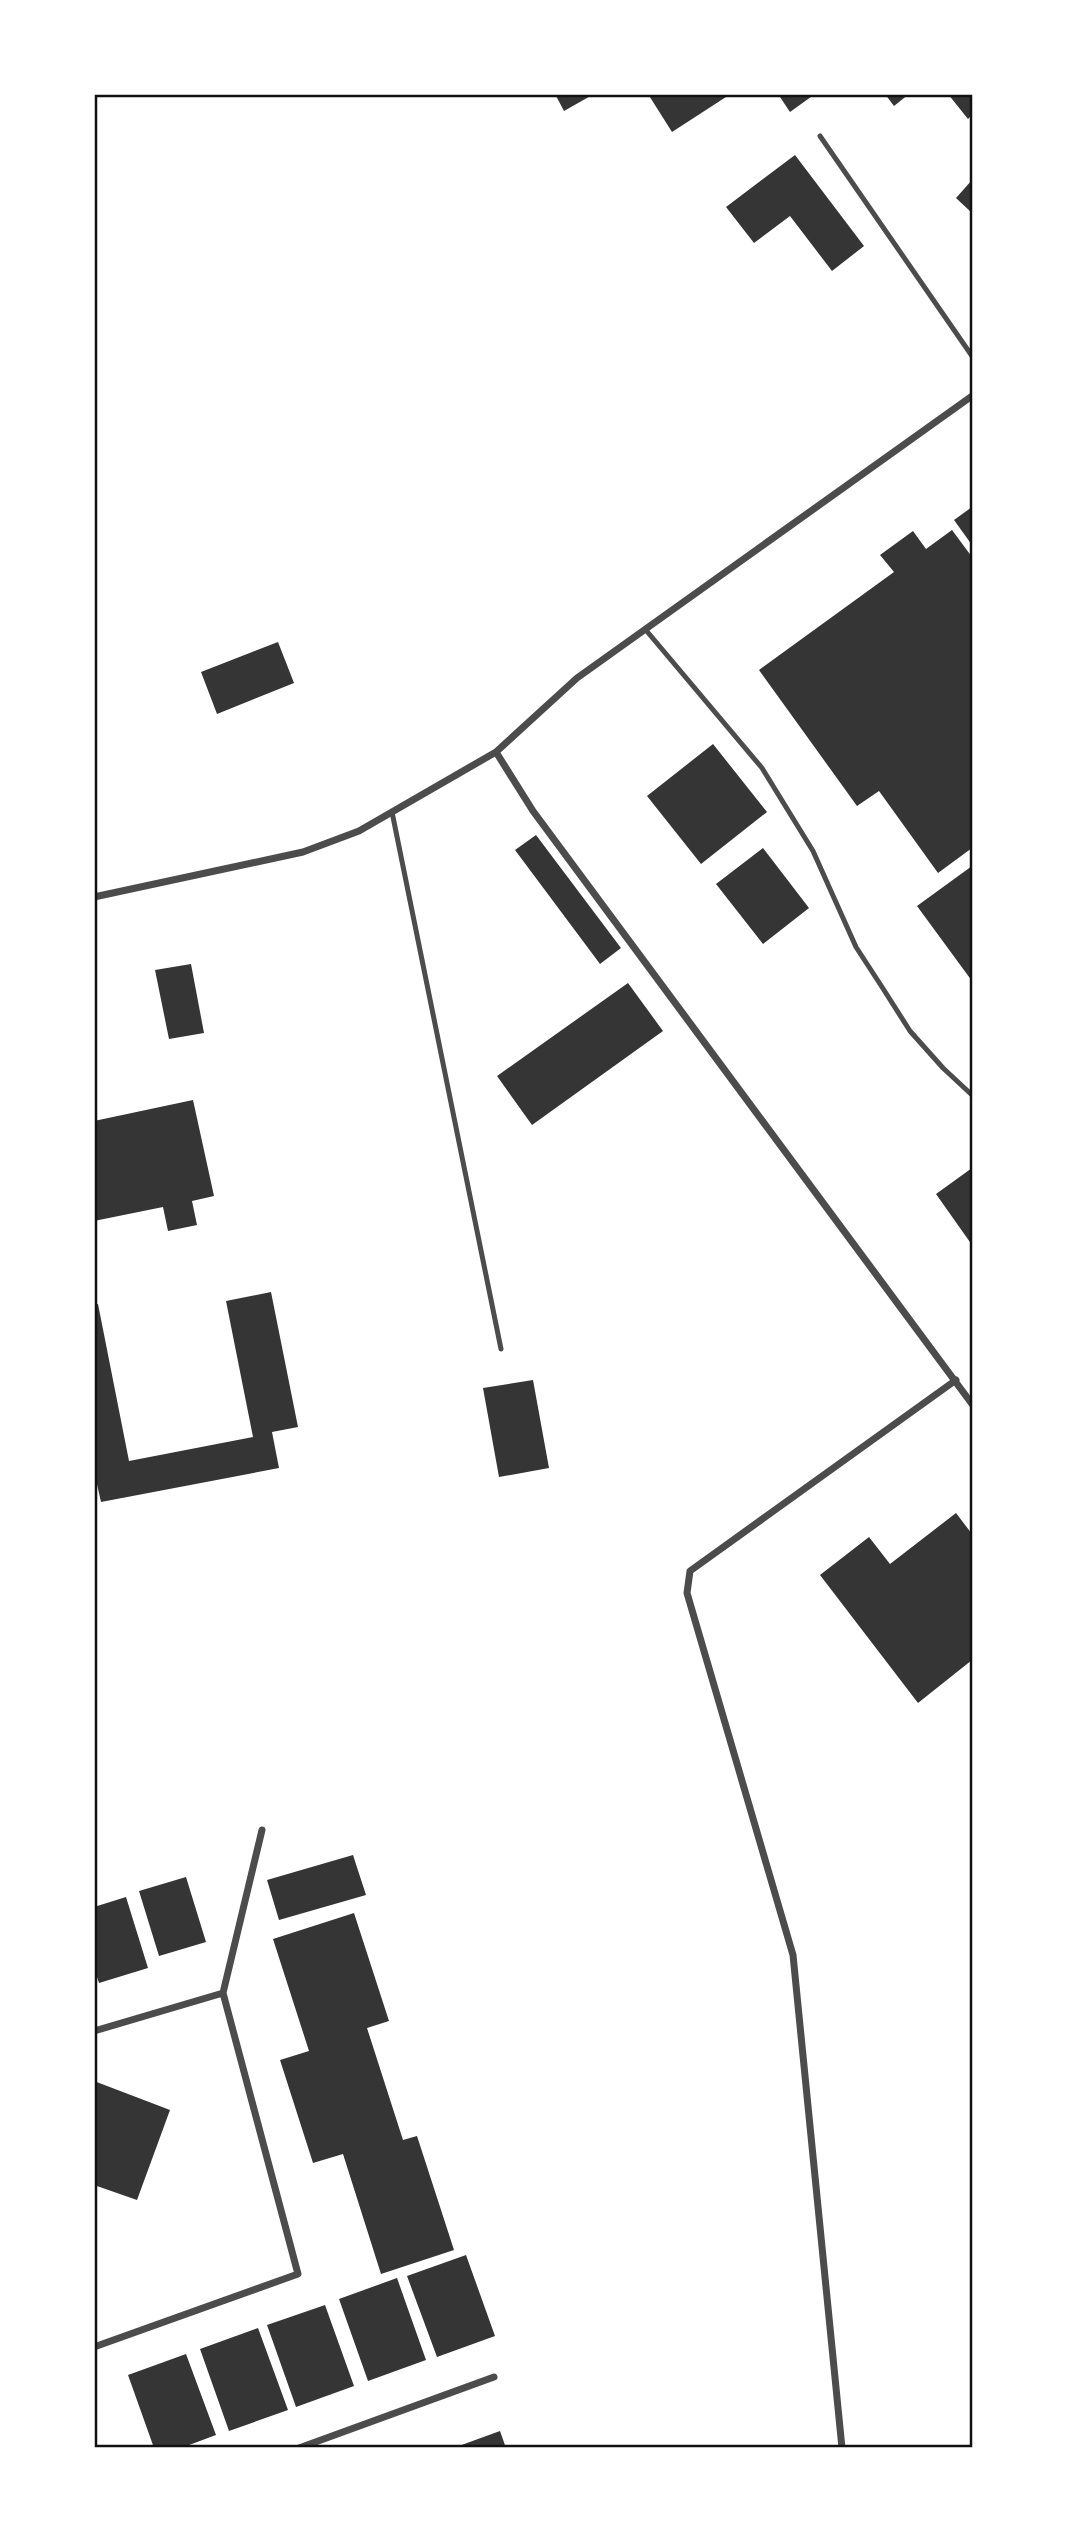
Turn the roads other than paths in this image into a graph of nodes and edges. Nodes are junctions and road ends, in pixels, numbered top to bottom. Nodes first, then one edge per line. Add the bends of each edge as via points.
1 (820, 136) dead end
2 (972, 356) edge
3 (972, 396) edge
4 (645, 629) junction
5 (496, 752) junction
6 (392, 812) junction
7 (94, 897) edge
8 (972, 1094) edge
9 (501, 1349) dead end
10 (956, 1380) junction
11 (972, 1404) edge
12 (262, 1830) dead end
13 (223, 1993) junction
14 (94, 2031) edge
15 (94, 2347) edge
16 (494, 2377) dead end
17 (299, 2448) edge
18 (842, 2448) edge

1 - 2 lane
3 - 4 street
4 - 5 street via 577,678
4 - 8 lane via 762,768 813,851 856,947 875,977 910,1031
5 - 6 street
5 - 10 street via 533,811
6 - 7 street via 359,831 303,852
6 - 9 lane
10 - 11 street
10 - 18 street via 690,1571 687,1593 793,1955
12 - 13 street
13 - 14 street
13 - 15 street via 298,2274
16 - 17 street

